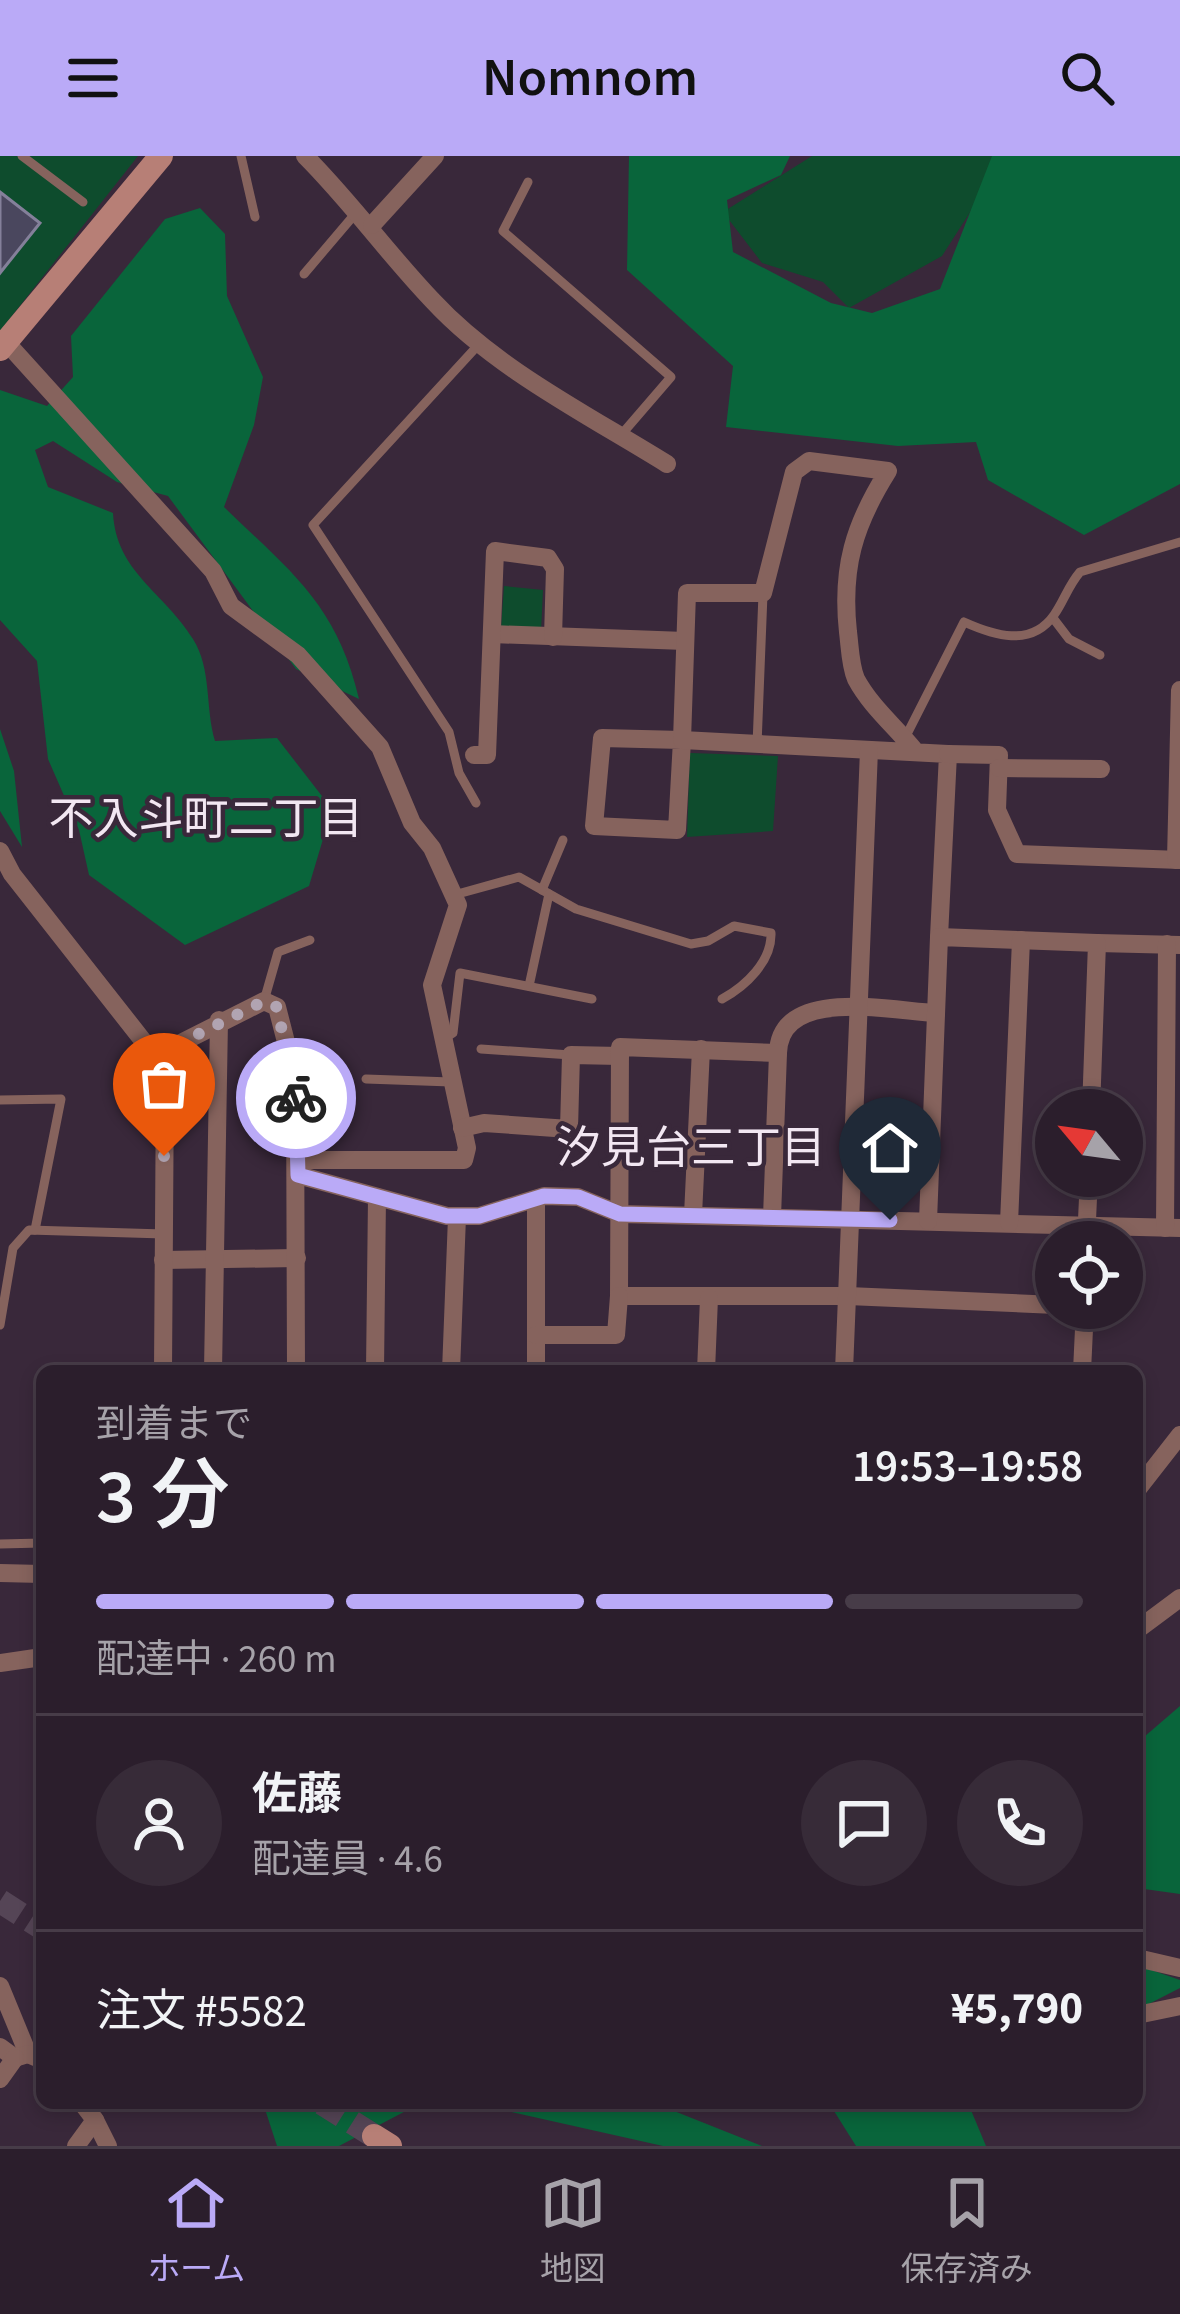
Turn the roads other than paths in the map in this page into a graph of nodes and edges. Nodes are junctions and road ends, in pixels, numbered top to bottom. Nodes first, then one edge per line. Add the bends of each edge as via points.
1 (22, 156) edge
2 (161, 156) edge
3 (242, 156) edge
4 (305, 156) edge
5 (435, 156) edge
6 (528, 182) dead end
7 (83, 202) dead end
8 (255, 217) dead end
9 (365, 218) junction
10 (304, 274) dead end
11 (481, 342) junction
12 (3, 346) edge
13 (621, 435) junction
14 (667, 464) dead end
15 (1180, 542) edge
16 (763, 592) junction
17 (1053, 618) junction
18 (492, 634) junction
19 (554, 637) junction
20 (685, 641) junction
21 (1100, 655) dead end
22 (1180, 690) edge
23 (682, 740) junction
24 (758, 745) junction
25 (910, 745) junction
26 (869, 749) junction
27 (948, 754) junction
28 (474, 755) dead end
29 (999, 768) junction
30 (1101, 769) dead end
31 (476, 803) dead end
32 (563, 840) dead end
33 (0, 850) edge
34 (1178, 860) edge
35 (6, 874) edge
36 (545, 892) junction
37 (454, 895) junction
38 (939, 937) junction
39 (310, 940) dead end
40 (1021, 940) junction
41 (1097, 943) junction
42 (1173, 945) edge
43 (529, 986) junction
44 (592, 999) dead end
45 (722, 999) dead end
46 (264, 1001) junction
47 (859, 1009) junction
48 (936, 1013) junction
49 (219, 1020) junction
50 (440, 1041) junction
51 (481, 1049) dead end
52 (701, 1049) junction
53 (778, 1053) junction
54 (572, 1055) junction
55 (155, 1056) junction
56 (620, 1056) junction
57 (366, 1079) dead end
58 (451, 1082) junction
59 (1092, 1089) edge
60 (0, 1100) edge
61 (462, 1128) junction
62 (298, 1168) junction
63 (377, 1197) junction
64 (536, 1198) junction
65 (620, 1214) junction
66 (693, 1215) junction
67 (457, 1216) junction
68 (772, 1217) junction
69 (850, 1219) junction
70 (928, 1221) junction
71 (1009, 1223) junction
72 (1035, 1227) edge
73 (1172, 1228) edge
74 (35, 1230) junction
75 (164, 1234) junction
76 (6, 1258) edge
77 (297, 1258) junction
78 (214, 1259) junction
79 (163, 1260) junction
80 (619, 1296) junction
81 (848, 1296) junction
82 (709, 1298) junction
83 (1035, 1304) edge
84 (0, 1325) edge
85 (1084, 1329) edge
86 (536, 1335) junction
87 (163, 1365) edge
88 (213, 1365) edge
89 (296, 1365) edge
90 (375, 1365) edge
91 (451, 1365) edge
92 (536, 1365) edge
93 (706, 1365) edge
94 (844, 1365) edge
95 (1082, 1365) edge
96 (1180, 1435) edge
97 (1143, 1482) edge
98 (36, 1543) edge
99 (0, 1544) edge
100 (0, 1574) edge
101 (36, 1574) edge
102 (1180, 1598) edge
103 (1143, 1626) edge
104 (36, 1658) edge
105 (0, 1663) edge
106 (1143, 1959) edge
107 (1180, 1968) edge
108 (0, 1986) edge
109 (1180, 2006) edge
110 (1143, 2014) edge
111 (21, 2055) edge
112 (0, 2079) edge
113 (87, 2109) edge
114 (95, 2120) junction
115 (76, 2146) edge
116 (108, 2146) edge

1 - 7 lane
2 - 12 street
3 - 8 lane
4 - 9 street
5 - 9 street
6 - 13 lane via 503,231 671,377
9 - 10 lane
9 - 11 street via 434,302
11 - 13 street
11 - 31 lane via 313,525 449,732
12 - 37 street via 213,572 231,606 298,655 380,747
13 - 14 street
15 - 17 lane via 1080,572
16 - 20 street via 687,593
16 - 24 lane
16 - 25 street via 794,472 809,461 888,471 862,512 845,562 844,599 854,674
17 - 21 lane via 1069,639
17 - 25 lane via 1000,638 964,622
18 - 19 street
18 - 19 street via 495,551 548,558 555,569
18 - 28 street via 487,755
19 - 20 street
20 - 23 street
22 - 34 street
23 - 23 street via 602,738 594,826 676,830
23 - 24 street
24 - 26 street
25 - 26 street
25 - 27 street
26 - 47 street
27 - 29 street via 999,755
27 - 38 street
29 - 30 street
29 - 34 street via 997,810 1017,854
32 - 36 lane
33 - 35 street
35 - 55 street
36 - 37 lane via 519,877
36 - 43 lane
36 - 45 lane via 628,928 691,944 734,926 771,933 760,964
37 - 50 street via 454,926 432,985
38 - 40 street
38 - 48 street
39 - 46 lane via 278,952
40 - 41 street
40 - 71 street
41 - 42 street
41 - 59 street
42 - 73 street
43 - 44 lane
43 - 50 lane via 460,973 453,1033
46 - 49 street
46 - 62 street via 277,1007 295,1077
47 - 48 street
47 - 53 street via 797,1014
47 - 69 street
48 - 70 street
49 - 55 street
49 - 78 street
50 - 58 street
51 - 54 lane
52 - 53 street
52 - 56 street via 620,1047
52 - 66 street
53 - 68 street
54 - 56 street
54 - 61 street via 569,1129
55 - 75 street via 165,1079
56 - 65 street
57 - 58 lane
58 - 61 street
60 - 74 lane via 62,1099
61 - 62 street via 464,1160
62 - 63 street
62 - 77 street
63 - 67 street
63 - 90 street
64 - 65 street via 578,1197
64 - 67 street
64 - 86 street
65 - 66 street
65 - 80 street
66 - 68 street
67 - 91 street
68 - 69 street
69 - 70 street
69 - 81 street
70 - 71 street
71 - 72 street
74 - 75 lane
74 - 76 lane
75 - 79 street
76 - 84 lane
77 - 78 street
77 - 89 street
78 - 79 street
78 - 88 street
79 - 87 street
80 - 82 street
80 - 86 street via 616,1335
81 - 82 street
81 - 83 street
81 - 94 street
82 - 93 street
85 - 95 street
86 - 92 street
96 - 97 street
98 - 99 lane
100 - 101 street
102 - 103 street
104 - 105 street
106 - 107 street
108 - 111 street
109 - 110 street
111 - 112 street
113 - 114 street
114 - 115 street
114 - 116 street

